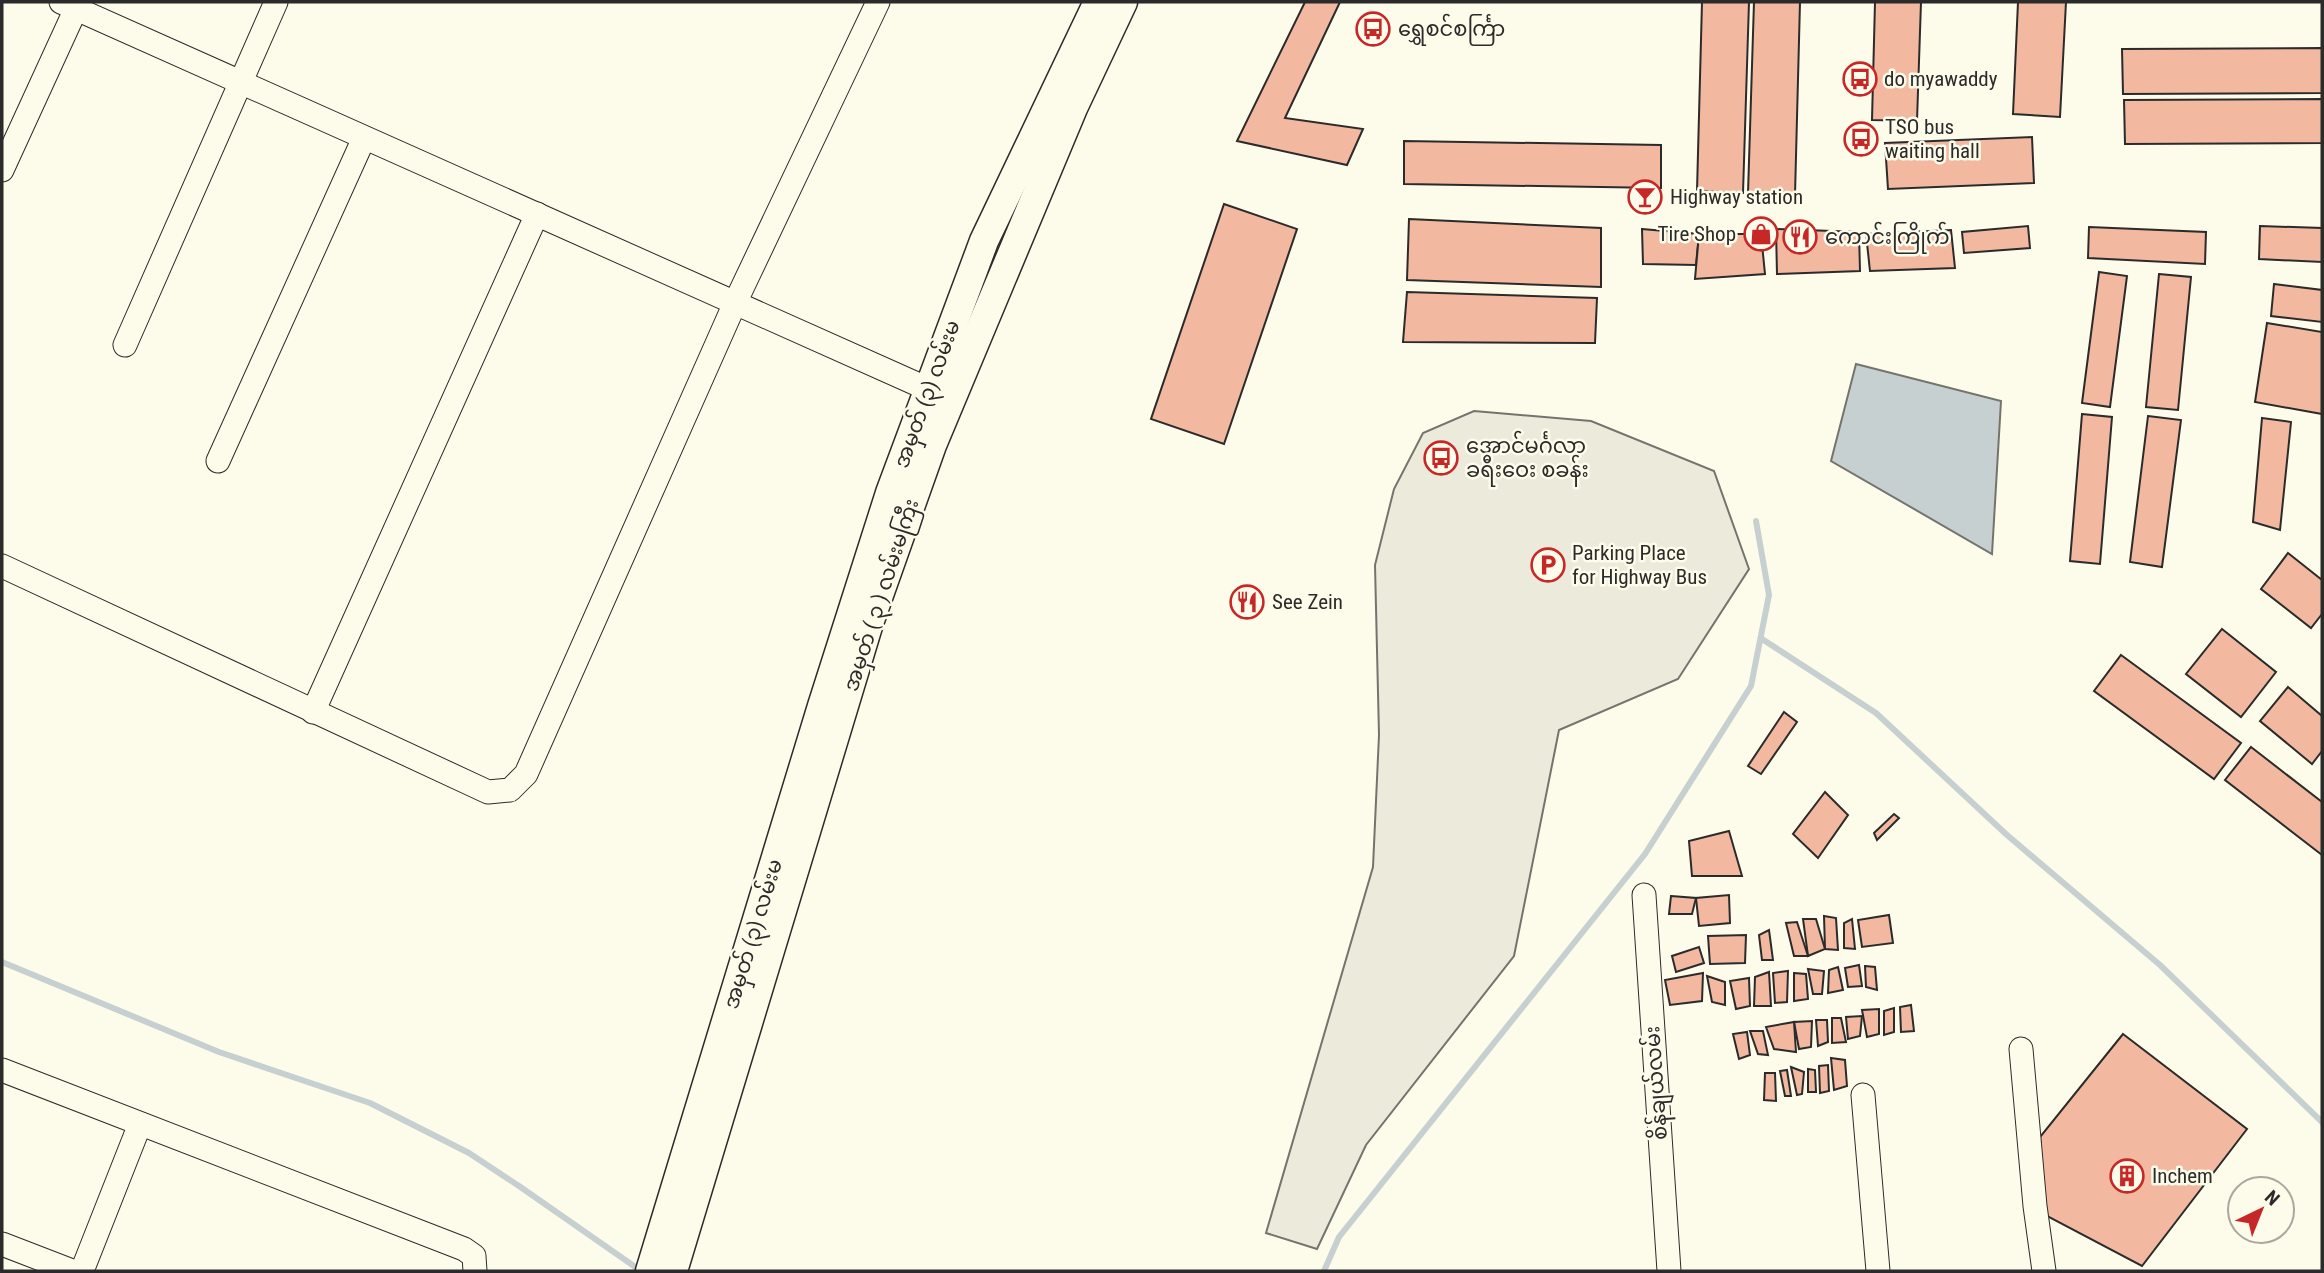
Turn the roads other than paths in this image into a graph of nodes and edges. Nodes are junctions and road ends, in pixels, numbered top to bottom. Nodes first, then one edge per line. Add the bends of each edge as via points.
1 (276, 2) edge
2 (878, 2) edge
3 (1098, 2) edge
4 (1123, 2) edge
5 (72, 4) edge
6 (240, 82) junction
7 (365, 138) junction
8 (2, 170) edge
9 (537, 214) junction
10 (735, 303) junction
11 (125, 345) dead end
12 (928, 389) junction
13 (218, 461) dead end
14 (2, 566) edge
15 (313, 712) junction
16 (1644, 895) dead end
17 (2021, 1049) dead end
18 (2, 1070) edge
19 (1863, 1095) dead end
20 (140, 1124) junction
21 (682, 1207) junction
22 (2, 1244) edge
23 (658, 1268) edge
24 (72, 1271) edge
25 (82, 1271) edge
26 (475, 1271) edge
27 (1669, 1271) edge
28 (1878, 1271) edge
29 (2044, 1271) edge

1 - 6 street
2 - 10 street
3 - 12 main road, အမှတ် (၃) လမ်းမ via 984,242
4 - 21 main road, အမှတ် ( ၃ ) လမ်းမကြီး via 1073,108 932,445 869,623
5 - 6 street
5 - 8 street
6 - 7 street
6 - 11 street
7 - 9 street
7 - 13 street
9 - 10 street
9 - 15 street
10 - 12 street
10 - 15 street via 526,775 510,790 488,792
12 - 21 main road, အမှတ် (၃) လမ်းမ via 826,693 696,1122
14 - 15 street
16 - 27 street, စိန်ချယ်လမ်း
17 - 29 street
18 - 20 street
19 - 28 street
20 - 25 street
20 - 26 street via 464,1249 474,1256
21 - 23 main road
22 - 24 street

